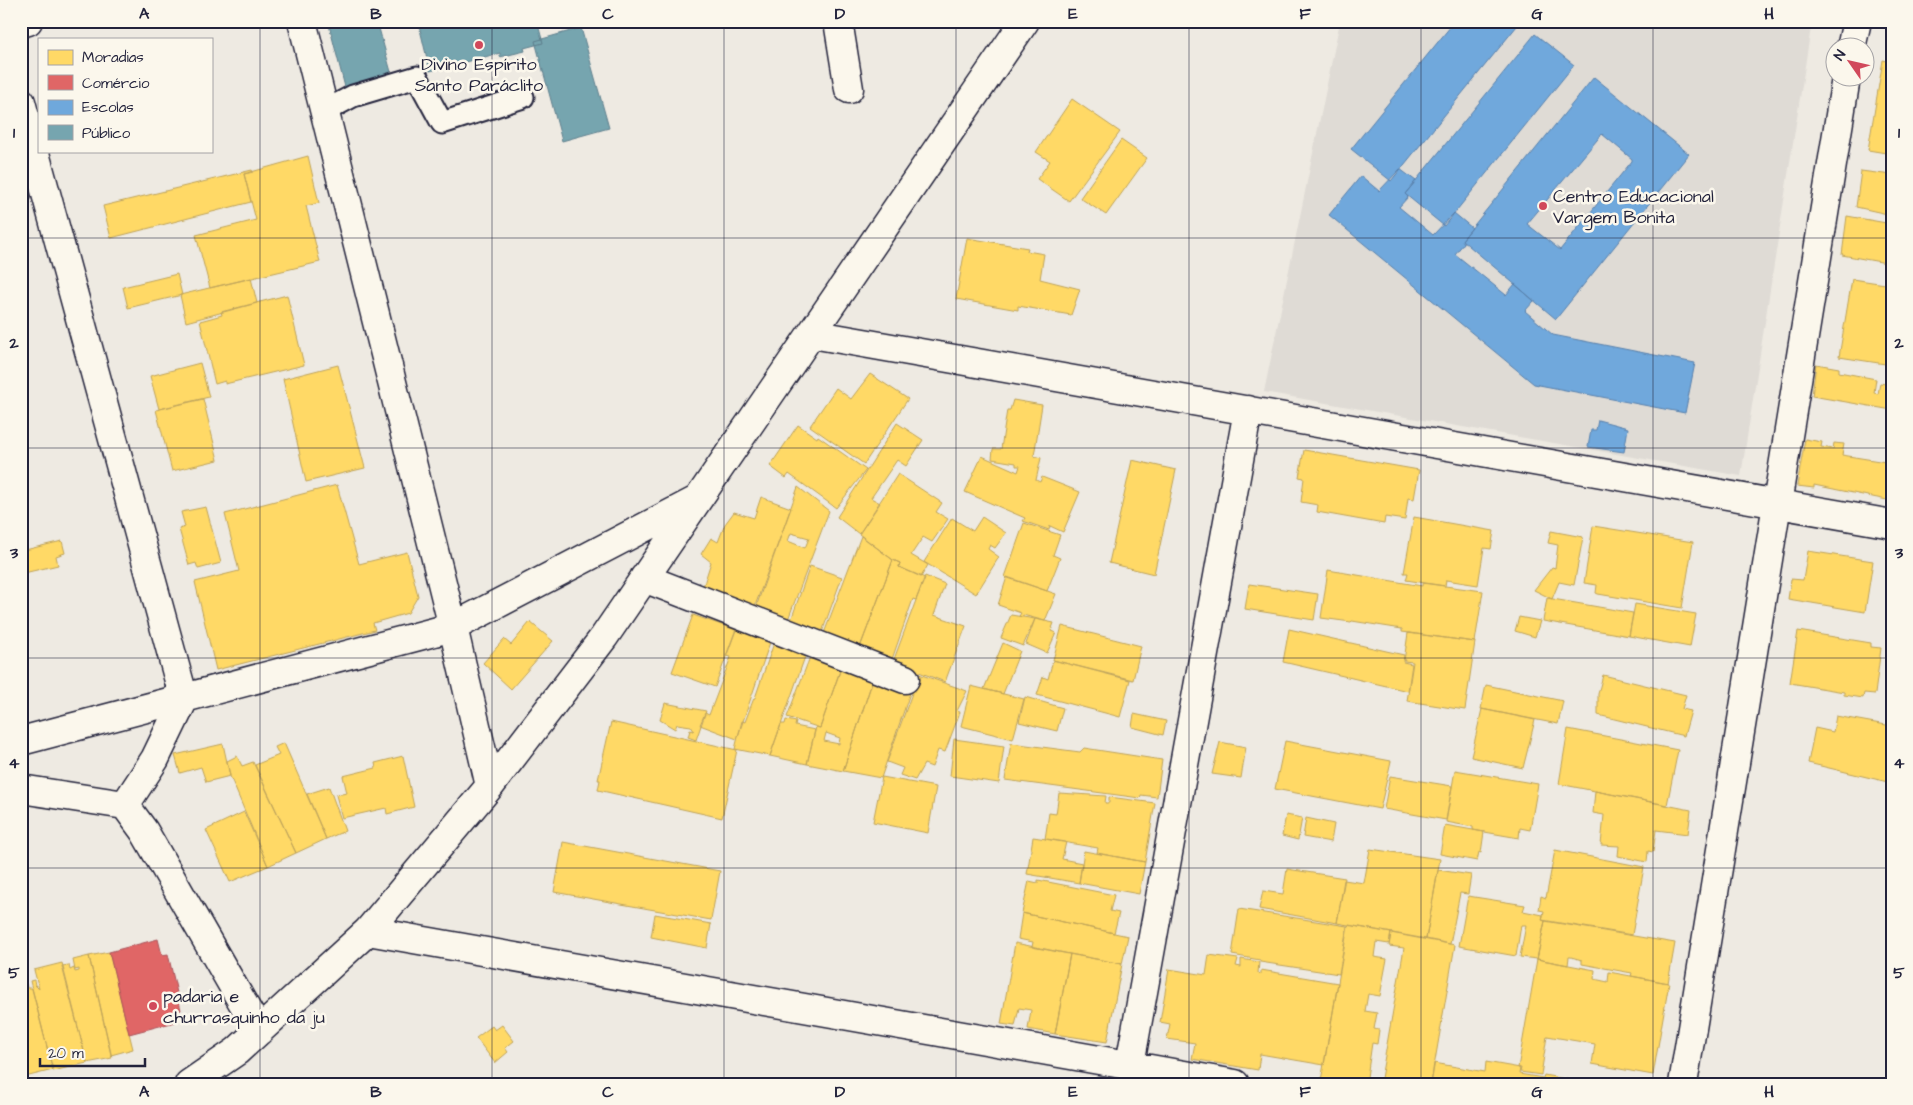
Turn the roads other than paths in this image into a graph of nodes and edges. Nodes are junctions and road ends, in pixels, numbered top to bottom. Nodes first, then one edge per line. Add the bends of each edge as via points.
1 (28, 21) edge
2 (302, 21) edge
3 (838, 21) edge
4 (1025, 21) edge
5 (1856, 21) edge
6 (21, 23) edge
7 (1853, 38) edge
8 (1844, 88) edge
9 (849, 89) dead end
10 (523, 96) dead end
11 (21, 102) edge
12 (325, 112) junction
13 (812, 334) junction
14 (1248, 410) junction
15 (698, 499) junction
16 (1779, 504) junction
17 (1892, 524) edge
18 (644, 578) junction
19 (453, 627) junction
20 (905, 679) dead end
21 (184, 700) junction
22 (21, 741) edge
23 (490, 786) junction
24 (21, 789) edge
25 (125, 805) junction
26 (368, 931) junction
27 (259, 1031) junction
28 (1130, 1064) junction
29 (189, 1084) edge
30 (1235, 1084) edge
31 (1683, 1084) edge

1 - 6 street
2 - 12 street
3 - 9 street
4 - 13 street
5 - 7 street
8 - 16 street
10 - 12 lane via 442,123 417,77 353,96
11 - 21 street
12 - 19 street
13 - 14 street
13 - 15 street
14 - 16 street
14 - 28 street
15 - 18 street
15 - 19 street
16 - 17 street
16 - 31 street
18 - 20 street
18 - 23 street
19 - 21 street
19 - 23 street
21 - 22 street
21 - 25 street via 155,760
23 - 26 street
24 - 25 street
25 - 27 street via 144,831
26 - 27 street
26 - 28 street
27 - 29 street via 237,1051
28 - 30 street

